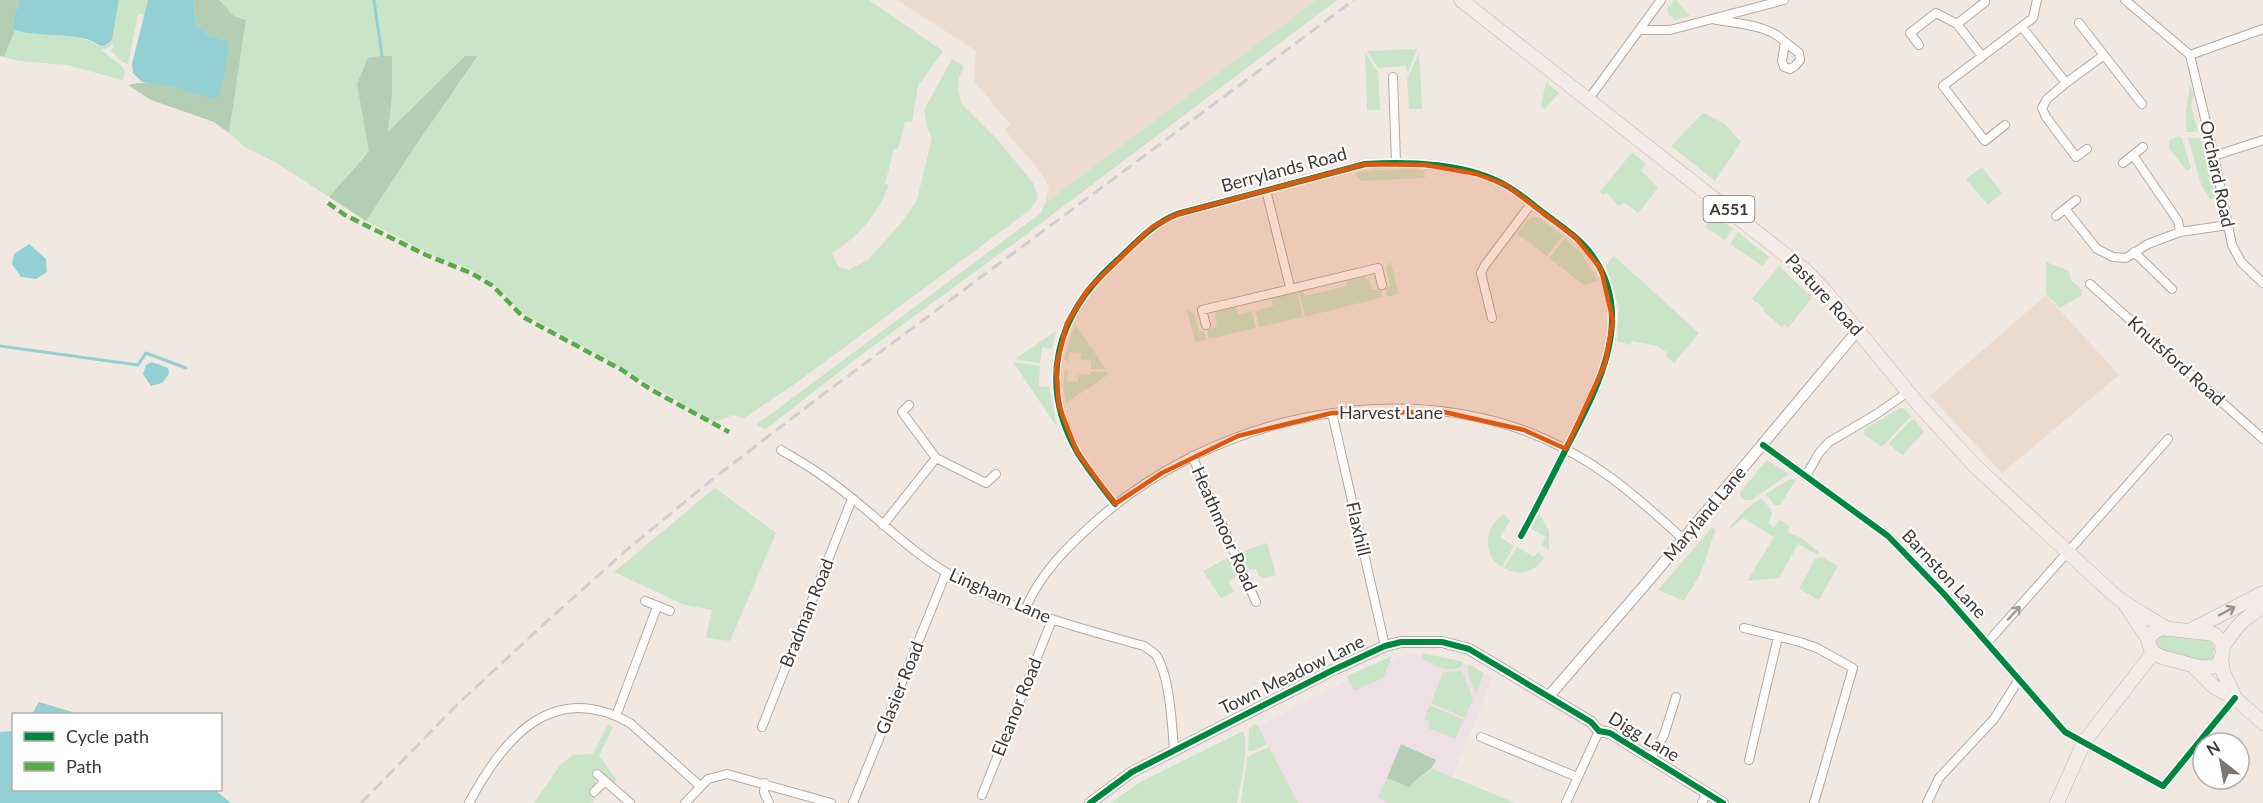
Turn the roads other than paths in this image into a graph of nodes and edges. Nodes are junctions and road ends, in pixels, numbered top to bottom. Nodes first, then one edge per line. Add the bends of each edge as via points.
1 (1461, 0) edge
2 (1661, 0) edge
3 (1784, 0) edge
4 (2037, 0) edge
5 (2126, 0) edge
6 (1985, 2) dead end
7 (1713, 19) junction
8 (2079, 23) dead end
9 (1958, 24) junction
10 (2022, 27) junction
11 (2263, 29) edge
12 (1641, 30) junction
13 (1785, 42) dead end
14 (1919, 45) dead end
15 (2190, 55) junction
16 (1982, 56) junction
17 (2104, 56) junction
18 (1392, 76) dead end
19 (2066, 83) junction
20 (1588, 100) junction
21 (2142, 104) dead end
22 (2005, 125) dead end
23 (2263, 140) edge
24 (2143, 147) dead end
25 (2087, 149) dead end
26 (2133, 155) junction
27 (2214, 156) junction
28 (1396, 162) junction
29 (2123, 163) dead end
30 (1266, 190) junction
31 (2076, 200) dead end
32 (1532, 204) junction
33 (2066, 210) junction
34 (2056, 216) dead end
35 (2228, 225) junction
36 (2180, 232) junction
37 (2134, 252) junction
38 (2263, 283) edge
39 (2090, 284) dead end
40 (1382, 285) dead end
41 (1290, 287) junction
42 (2172, 289) dead end
43 (1491, 318) dead end
44 (1206, 325) dead end
45 (1858, 330) junction
46 (1908, 392) junction
47 (909, 405) dead end
48 (1332, 413) junction
49 (2168, 439) dead end
50 (2263, 439) edge
51 (1763, 445) junction
52 (1566, 449) junction
53 (781, 450) dead end
54 (1192, 456) junction
55 (936, 458) junction
56 (996, 474) dead end
57 (1806, 476) junction
58 (852, 499) junction
59 (1114, 504) junction
60 (883, 525) junction
61 (1521, 536) dead end
62 (1683, 539) junction
63 (2068, 553) junction
64 (946, 573) junction
65 (2263, 593) edge
66 (645, 601) dead end
67 (1256, 602) dead end
68 (2125, 604) junction
69 (2263, 607) edge
70 (657, 608) junction
71 (1025, 610) junction
72 (670, 611) dead end
73 (1052, 620) junction
74 (1744, 628) dead end
75 (2167, 628) junction
76 (2191, 630) junction
77 (1779, 637) junction
78 (1987, 643) junction
79 (1385, 646) junction
80 (2150, 646) junction
81 (2222, 653) junction
82 (2194, 667) junction
83 (2018, 681) junction
84 (1549, 696) junction
85 (1676, 696) dead end
86 (2235, 698) junction
87 (616, 716) junction
88 (2263, 723) edge
89 (762, 727) dead end
90 (1599, 731) junction
91 (1481, 737) dead end
92 (2084, 742) junction
93 (1174, 750) junction
94 (1651, 758) junction
95 (1749, 760) dead end
96 (597, 774) dead end
97 (1577, 777) junction
98 (604, 781) junction
99 (765, 783) junction
100 (700, 786) junction
101 (594, 792) dead end
102 (982, 795) dead end
103 (1704, 798) edge
104 (469, 803) edge
105 (630, 803) edge
106 (685, 803) edge
107 (769, 803) edge
108 (831, 803) edge
109 (853, 803) edge
110 (1090, 803) edge
111 (1566, 803) edge
112 (1724, 803) edge
113 (1814, 803) edge
114 (1927, 803) edge
115 (2056, 803) edge

1 - 20 main road, Pasture Road / A551
2 - 12 street
3 - 7 street
4 - 10 street via 2034,18
5 - 15 street
6 - 9 street
7 - 12 street via 1670,30
7 - 13 street via 1767,30
8 - 17 street
9 - 14 street via 1936,13 1910,33
9 - 16 street
10 - 16 street
10 - 19 street
11 - 15 street
12 - 20 street
15 - 27 street, Orchard Road
16 - 22 street via 1943,86 1985,141
17 - 19 street
17 - 21 street
18 - 28 street
19 - 25 street via 2042,108 2076,157
20 - 45 main road, Pasture Road / A551 via 1786,254
23 - 27 street
24 - 26 street
26 - 29 street
26 - 36 street via 2178,221
27 - 35 street, Orchard Road
28 - 30 street, Berrylands Road via 1365,164
28 - 32 street, Berrylands Road via 1477,174 1506,185
30 - 41 street
30 - 59 street, Berrylands Road via 1177,214 1152,227 1088,289 1067,323 1056,366 1059,406 1077,452
31 - 33 street
32 - 43 street via 1481,273
32 - 52 street, Berrylands Road via 1593,256 1612,304 1612,338 1605,364 1591,402
33 - 34 street
33 - 37 street via 2105,254 2126,258
35 - 36 street
35 - 38 street, Orchard Road via 2241,262
36 - 37 street
37 - 42 street
39 - 50 street, Knutsford Road
40 - 41 street via 1378,268
41 - 44 street via 1202,310
45 - 46 main road, Pasture Road / A551
45 - 51 street, Maryland Lane
46 - 57 street via 1829,442
46 - 63 main road, Pasture Road / A551 via 1987,479
47 - 55 street via 902,412
48 - 52 street, Harvest Lane via 1444,412 1524,430
48 - 54 street, Harvest Lane via 1247,433
48 - 79 street, Flaxhill
49 - 63 street
51 - 57 street, Barnston Lane
51 - 62 street, Maryland Lane
52 - 61 street, Berrylands Road
52 - 62 street, Harvest Lane via 1619,482
53 - 58 street, Lingham Lane
54 - 59 street, Harvest Lane
54 - 67 street, Heathmoor Road
55 - 56 street via 986,483
55 - 60 street
57 - 78 street, Barnston Lane via 1888,536
58 - 60 street, Lingham Lane
58 - 89 street, Bradman Road
59 - 71 street, Harvest Lane via 1049,570
60 - 64 street, Lingham Lane
62 - 84 street, Maryland Lane
63 - 68 main road, Pasture Road / A551
78 -> 63 street
64 - 71 street, Lingham Lane
64 - 109 street, Glasier Road
76 -> 65 main road
66 - 70 street
68 - 75 main road, Pasture Road / A551
68 - 80 main road, Pasture Road / A551
69 - 81 main road via 2236,627
70 - 72 street
70 - 87 street
71 - 73 street, Lingham Lane
73 - 93 street, Lingham Lane via 1144,646 1155,655 1167,690
73 - 102 street, Eleanor Road
74 - 77 street
75 - 76 main road
75 - 80 main road via 2154,632
76 - 81 main road via 2214,634 2222,642
77 - 95 street
77 - 113 street via 1815,647 1853,668
78 - 83 street, Barnston Lane
79 - 84 street, Town Meadow Lane via 1415,641 1456,645
79 - 93 street, Town Meadow Lane
80 - 82 main road
80 - 92 main road
81 - 82 main road via 2214,666
81 - 86 main road via 2223,672
82 - 86 main road via 2214,687
83 - 92 street, Barnston Lane via 2065,732
83 - 114 street via 1994,719 1939,778
84 - 90 street, Digg Lane
85 - 94 street via 1664,735
86 - 88 main road
86 - 92 street, Barnston Lane via 2163,786
87 - 100 street via 630,723
87 - 104 street via 588,708 559,710 532,722 488,769
90 - 94 street, Digg Lane via 1610,733
90 - 97 street
91 - 97 street
92 - 115 main road
93 - 110 street, Town Meadow Lane via 1132,772
94 - 103 street, Digg Lane
96 - 98 street
97 - 111 street
98 - 101 street
98 - 105 street
99 - 100 street via 727,774 708,779
99 - 107 street
99 - 108 street
100 - 106 street
103 - 112 street, Digg Lane

